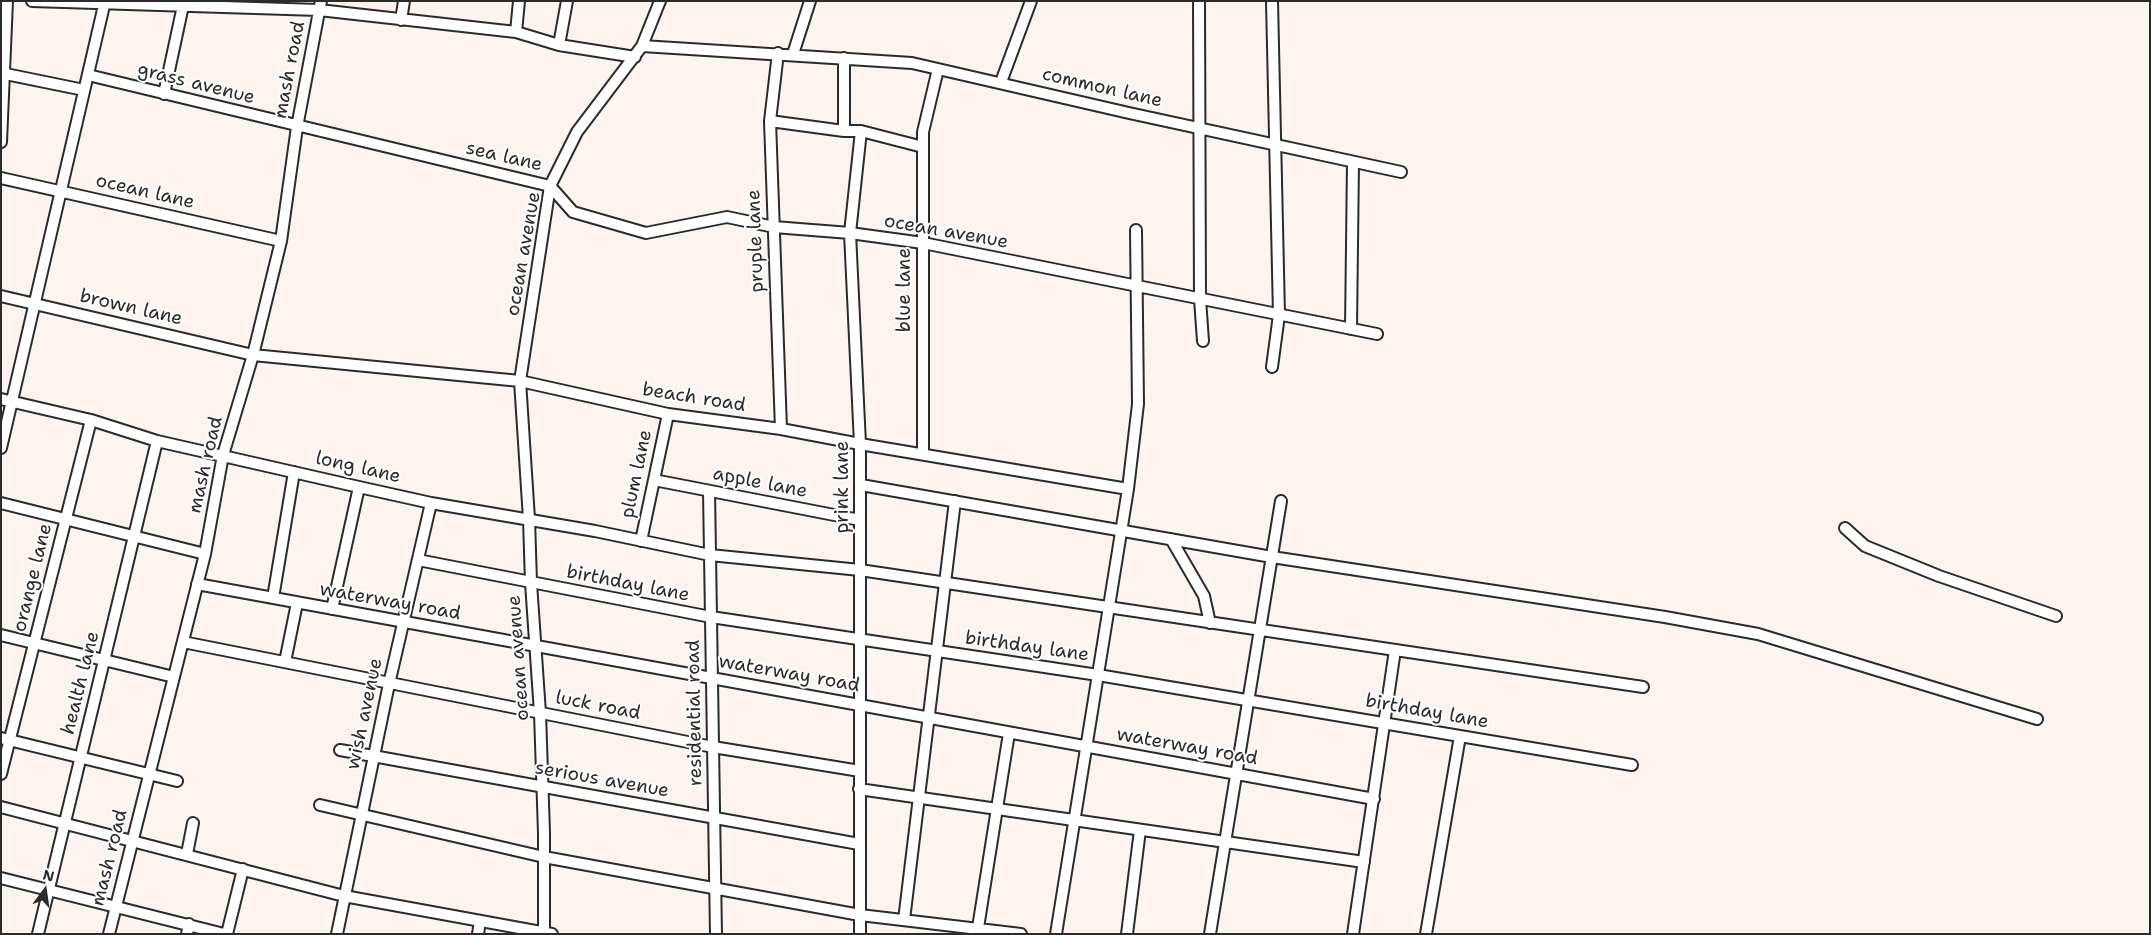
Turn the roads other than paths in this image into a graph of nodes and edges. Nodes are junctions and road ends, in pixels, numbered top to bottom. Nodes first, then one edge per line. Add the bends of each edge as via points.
1 (7, 1) edge
2 (32, 1) edge
3 (404, 1) edge
4 (519, 1) edge
5 (567, 1) edge
6 (660, 1) edge
7 (810, 1) edge
8 (1031, 1) edge
9 (1198, 1) edge
10 (1272, 1) edge
11 (105, 2) edge
12 (183, 3) edge
13 (320, 6) edge
14 (401, 20) junction
15 (516, 32) junction
16 (559, 45) junction
17 (642, 46) junction
18 (778, 53) junction
19 (793, 54) junction
20 (635, 57) junction
21 (844, 58) junction
22 (938, 68) junction
23 (3, 73) edge
24 (88, 75) junction
25 (1001, 82) junction
26 (84, 90) junction
27 (164, 94) junction
28 (770, 121) junction
29 (297, 127) junction
30 (1199, 128) junction
31 (844, 131) junction
32 (861, 131) junction
33 (1, 142) edge
34 (1275, 145) junction
35 (923, 147) junction
36 (1353, 162) junction
37 (1401, 172) dead end
38 (1, 178) edge
39 (550, 186) junction
40 (60, 191) junction
41 (774, 227) junction
42 (1136, 230) dead end
43 (850, 233) junction
44 (281, 241) junction
45 (923, 243) junction
46 (1136, 287) junction
47 (1, 296) edge
48 (1200, 299) junction
49 (35, 304) junction
50 (1279, 315) junction
51 (1351, 329) junction
52 (1377, 334) dead end
53 (1203, 341) dead end
54 (253, 355) junction
55 (1272, 367) dead end
56 (520, 381) junction
57 (1, 399) edge
58 (13, 402) junction
59 (668, 414) junction
60 (91, 420) junction
61 (781, 429) junction
62 (157, 441) junction
63 (860, 444) junction
64 (1, 448) edge
65 (923, 454) junction
66 (223, 455) junction
67 (294, 472) junction
68 (654, 480) junction
69 (860, 485) junction
70 (359, 487) junction
71 (1128, 489) junction
72 (709, 491) junction
73 (955, 501) junction
74 (1281, 501) dead end
75 (1, 503) edge
76 (431, 503) junction
77 (529, 519) junction
78 (66, 520) junction
79 (860, 520) junction
80 (1845, 528) dead end
81 (1121, 531) junction
82 (134, 536) junction
83 (1171, 540) junction
84 (641, 541) junction
85 (205, 554) junction
86 (710, 555) junction
87 (1272, 557) junction
88 (418, 560) junction
89 (860, 570) junction
90 (531, 583) junction
91 (945, 583) junction
92 (197, 584) junction
93 (273, 598) junction
94 (297, 603) junction
95 (1109, 608) junction
96 (332, 609) junction
97 (2056, 616) dead end
98 (711, 617) junction
99 (404, 622) junction
100 (1210, 623) junction
101 (1260, 630) junction
102 (1, 635) edge
103 (861, 640) junction
104 (183, 642) junction
105 (35, 644) junction
106 (536, 646) junction
107 (1395, 650) junction
108 (936, 651) junction
109 (104, 660) junction
110 (285, 662) junction
111 (1098, 675) junction
112 (174, 677) junction
113 (712, 678) junction
114 (389, 684) junction
115 (1644, 687) dead end
116 (1248, 700) junction
117 (861, 706) junction
118 (540, 713) junction
119 (928, 718) junction
120 (2038, 720) dead end
121 (1384, 723) junction
122 (1009, 733) junction
123 (1460, 736) junction
124 (6, 739) edge
125 (713, 747) junction
126 (1086, 747) junction
127 (340, 750) dead end
128 (81, 758) junction
129 (374, 758) junction
130 (1632, 765) dead end
131 (860, 771) junction
132 (1, 774) edge
133 (1237, 774) junction
134 (149, 775) junction
135 (177, 781) dead end
136 (543, 788) junction
137 (859, 789) junction
138 (919, 798) junction
139 (1374, 799) junction
140 (320, 806) dead end
141 (1, 807) edge
142 (997, 809) junction
143 (361, 816) junction
144 (714, 818) junction
145 (1075, 820) junction
146 (193, 823) dead end
147 (65, 824) junction
148 (1140, 830) junction
149 (132, 841) junction
150 (1226, 841) junction
151 (859, 844) junction
152 (187, 854) junction
153 (544, 857) junction
154 (1364, 862) junction
155 (243, 869) junction
156 (1, 878) edge
157 (715, 888) junction
158 (49, 890) junction
159 (344, 896) junction
160 (116, 906) junction
161 (860, 915) junction
162 (904, 920) junction
163 (480, 921) junction
164 (188, 929) edge
165 (978, 931) edge
166 (547, 933) edge
167 (38, 934) edge
168 (110, 934) edge
169 (225, 934) edge
170 (337, 934) edge
171 (478, 934) edge
172 (716, 934) edge
173 (860, 934) edge
174 (1021, 934) edge
175 (1056, 934) edge
176 (1128, 934) edge
177 (1210, 934) edge
178 (1353, 934) edge
179 (1426, 934) edge

1 - 23 street
2 - 11 street
3 - 14 street
4 - 15 street
5 - 16 street
6 - 17 street, sea lane
7 - 19 street
8 - 25 street
9 - 30 street
10 - 34 street
11 - 12 street
11 - 24 street
12 - 13 street
12 - 27 street
13 - 14 street
13 - 29 street, mash road
14 - 15 street
15 - 16 street
16 - 20 street
17 - 18 street, common lane
17 - 20 street, sea lane
18 - 19 street, common lane
18 - 28 street, pruple lane
19 - 21 street, common lane
20 - 39 street, sea lane via 577,132
21 - 22 street, common lane
21 - 31 street
22 - 25 street, common lane
22 - 35 street, blue lane via 923,132
23 - 26 street
23 - 33 street
24 - 26 street
24 - 27 street, grass avenue
25 - 30 street, common lane
26 - 40 street
27 - 29 street, grass avenue
28 - 31 street
28 - 41 street, pruple lane
29 - 39 street, sea lane
29 - 44 street, mash road
30 - 34 street, common lane
30 - 48 street
31 - 32 street
32 - 35 street
32 - 43 street, prink lane
34 - 36 street, common lane
34 - 50 street
35 - 45 street, blue lane
36 - 37 street, common lane
36 - 51 street
38 - 40 street, ocean lane
39 - 41 street, ocean avenue via 573,212 646,233 727,217
39 - 56 street, ocean avenue
40 - 44 street, ocean lane
40 - 49 street
41 - 43 street, ocean avenue
41 - 61 street, pruple lane
42 - 46 street
43 - 45 street, ocean avenue
43 - 63 street, prink lane
44 - 54 street, mash road
45 - 46 street, ocean avenue
45 - 65 street, blue lane
46 - 48 street, ocean avenue
46 - 71 street via 1138,404
47 - 49 street, brown lane
48 - 50 street, ocean avenue
48 - 53 street
49 - 54 street, brown lane
49 - 58 street
50 - 51 street, ocean avenue
50 - 55 street
51 - 52 street, ocean avenue
54 - 56 street, beach road
54 - 66 street, mash road
56 - 59 street, beach road
56 - 77 street, ocean avenue
57 - 58 street, long lane
58 - 60 street, long lane
58 - 64 street
59 - 61 street, beach road
59 - 68 street, plum lane
60 - 62 street, long lane
60 - 78 street, orange lane
61 - 63 street, beach road
62 - 66 street, long lane
62 - 82 street, health lane
63 - 65 street, beach road
63 - 69 street, prink lane
65 - 71 street, beach road
66 - 67 street, long lane
66 - 85 street, mash road
67 - 70 street, long lane
67 - 93 street
68 - 72 street, apple lane
68 - 84 street, plum lane
69 - 73 street
69 - 79 street, prink lane
70 - 76 street, long lane
70 - 96 street
71 - 81 street
72 - 79 street, apple lane
72 - 86 street, residential road
73 - 81 street
73 - 91 street
74 - 87 street
75 - 78 street
76 - 77 street, long lane
76 - 88 street, wish avenue
77 - 84 street, long lane
77 - 90 street, ocean avenue
78 - 82 street
78 - 105 street, orange lane
79 - 89 street, prink lane
80 - 97 street via 1865,546 1939,576
81 - 83 street
81 - 95 street
82 - 85 street
82 - 109 street, health lane
83 - 87 street
83 - 100 street via 1204,596
84 - 86 street, long lane
85 - 92 street, mash road
86 - 89 street, long lane
86 - 98 street, residential road
87 - 101 street
87 - 120 street via 1758,634
88 - 90 street, birthday lane
88 - 99 street, wish avenue
89 - 91 street, long lane
89 - 103 street, prink lane
90 - 98 street, birthday lane
90 - 106 street, ocean avenue
91 - 95 street, long lane
91 - 108 street
92 - 93 street, waterway road
92 - 104 street, mash road
93 - 94 street, waterway road
94 - 96 street, waterway road
94 - 110 street
95 - 100 street, long lane
95 - 111 street
96 - 99 street, waterway road
98 - 103 street, birthday lane
98 - 113 street, residential road
99 - 106 street, waterway road
99 - 114 street, wish avenue
100 - 101 street, long lane
101 - 107 street, long lane
101 - 116 street
102 - 105 street
103 - 108 street, birthday lane
103 - 117 street, prink lane
104 - 110 street, luck road
104 - 112 street, mash road
105 - 109 street
105 - 124 street, orange lane
106 - 113 street, waterway road
106 - 118 street, ocean avenue
107 - 115 street, long lane
107 - 121 street
108 - 111 street, birthday lane
108 - 119 street
109 - 112 street
109 - 128 street, health lane
110 - 114 street, luck road
111 - 116 street, birthday lane
111 - 126 street
112 - 134 street, mash road
113 - 117 street, waterway road
113 - 125 street, residential road
114 - 118 street, luck road
114 - 129 street, wish avenue
116 - 121 street, birthday lane
116 - 133 street
117 - 119 street, waterway road
117 - 131 street, prink lane
118 - 125 street, luck road
118 - 136 street, ocean avenue
119 - 122 street, waterway road
119 - 138 street
121 - 123 street, birthday lane
121 - 139 street
122 - 126 street, waterway road
122 - 142 street
123 - 130 street, birthday lane
123 - 179 street
124 - 128 street
124 - 132 street, orange lane
125 - 131 street, luck road
125 - 144 street, residential road
126 - 133 street, waterway road
126 - 145 street
127 - 129 street, serious avenue
128 - 134 street
128 - 147 street, health lane
129 - 136 street, serious avenue
129 - 143 street, wish avenue
131 - 137 street, prink lane
133 - 139 street, waterway road
133 - 150 street
134 - 135 street
134 - 149 street, mash road
136 - 144 street, serious avenue
136 - 153 street, ocean avenue
137 - 138 street
137 - 151 street, prink lane
138 - 142 street
138 - 162 street
139 - 154 street
140 - 143 street
141 - 147 street
142 - 145 street
142 - 165 street
143 - 153 street
143 - 159 street, wish avenue
144 - 151 street, serious avenue
144 - 157 street, residential road
145 - 148 street
145 - 175 street
146 - 152 street
147 - 149 street
147 - 158 street, health lane
148 - 150 street
148 - 176 street
149 - 152 street
149 - 160 street, mash road
150 - 154 street
150 - 177 street
151 - 161 street, prink lane
152 - 155 street
153 - 157 street
153 - 166 street, ocean avenue
154 - 178 street
155 - 159 street
155 - 169 street
156 - 158 street
157 - 161 street
157 - 172 street, residential road
158 - 160 street
158 - 167 street, health lane
159 - 163 street
159 - 170 street, wish avenue
160 - 164 street
160 - 168 street, mash road
161 - 162 street
161 - 173 street, prink lane
162 - 165 street
163 - 166 street
163 - 171 street
164 - 169 street
165 - 174 street

